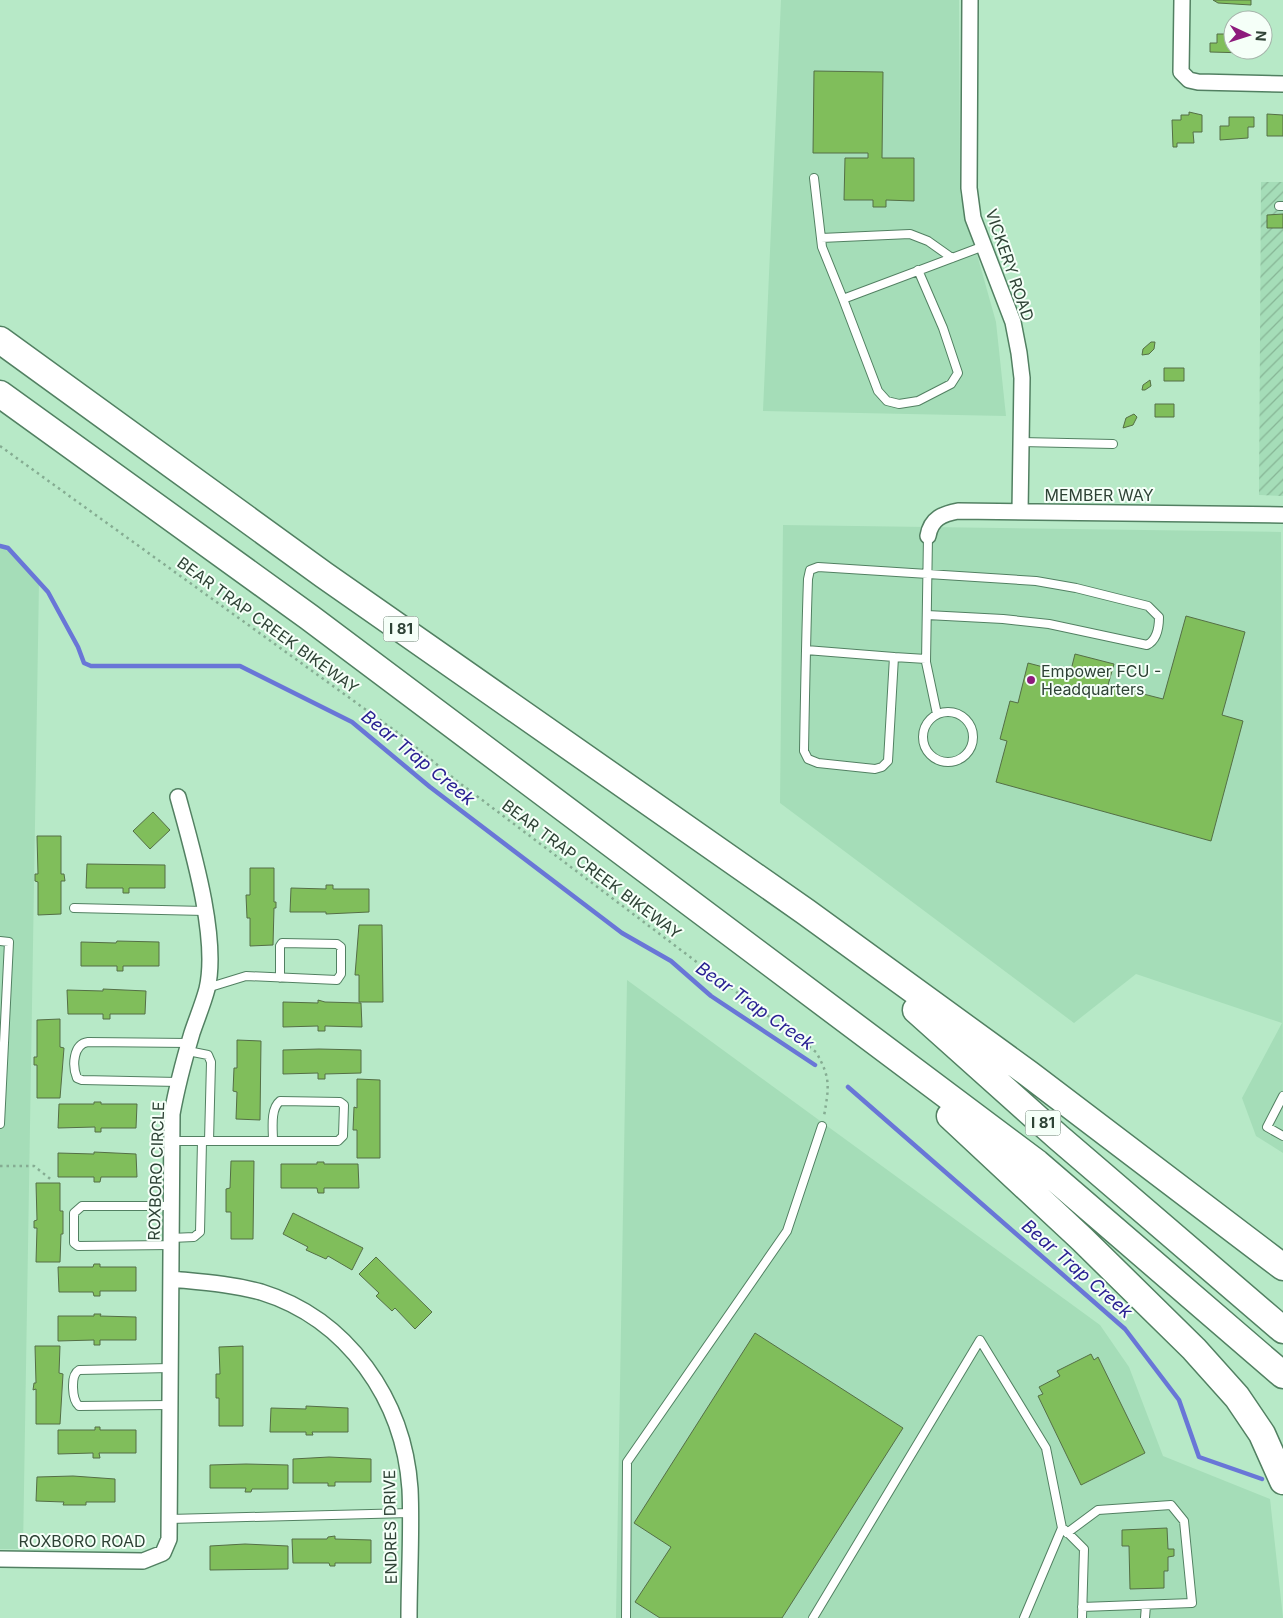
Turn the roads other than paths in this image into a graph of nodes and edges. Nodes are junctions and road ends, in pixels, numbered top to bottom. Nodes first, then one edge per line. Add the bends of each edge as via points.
1 (970, 0) edge
2 (1182, 0) edge
3 (1283, 84) edge
4 (814, 178) dead end
5 (821, 238) junction
6 (984, 246) junction
7 (952, 258) junction
8 (918, 270) junction
9 (843, 299) junction
10 (0, 340) edge
11 (0, 394) edge
12 (1021, 442) junction
13 (1113, 444) dead end
14 (1020, 512) junction
15 (1283, 515) edge
16 (928, 536) joint
17 (927, 574) junction
18 (927, 615) junction
19 (806, 650) junction
20 (894, 656) junction
21 (926, 660) junction
22 (937, 714) junction
23 (178, 797) dead end
24 (74, 908) dead end
25 (205, 911) junction
26 (806, 912) junction
27 (0, 941) edge
28 (280, 978) junction
29 (207, 988) junction
30 (845, 1019) junction
31 (189, 1047) junction
32 (178, 1082) junction
33 (1283, 1096) edge
34 (0, 1124) edge
35 (822, 1126) road end
36 (1283, 1136) edge
37 (172, 1141) junction
38 (206, 1141) junction
39 (273, 1141) junction
40 (171, 1206) junction
41 (171, 1242) junction
42 (1283, 1267) edge
43 (171, 1279) junction
44 (1283, 1330) edge
45 (170, 1368) junction
46 (1283, 1375) edge
47 (170, 1405) junction
48 (1283, 1480) edge
49 (410, 1513) junction
50 (169, 1519) junction
51 (1065, 1531) junction
52 (163, 1553) joint
53 (0, 1559) edge
54 (1146, 1605) junction
55 (1082, 1607) junction
56 (409, 1618) edge
57 (626, 1618) edge
58 (813, 1618) edge
59 (1024, 1618) edge
60 (1082, 1618) edge
61 (1145, 1618) edge

1 - 6 street, VICKERY ROAD via 968,188 973,218
2 - 3 street via 1181,72 1189,80
4 - 5 lane
5 - 7 lane via 910,234 928,241
5 - 9 lane
6 - 7 lane
6 - 12 street, VICKERY ROAD via 1013,322 1019,352
7 - 8 lane
8 - 9 lane
8 - 9 lane via 958,373 951,384 918,401 899,404 887,401 878,391
10 - 26 highway, I 81 via 316,569
11 - 30 highway, I 81 via 317,623
12 - 13 lane
12 - 14 street, VICKERY ROAD
14 - 15 street, MEMBER WAY
14 - 16 street, MEMBER WAY via 958,511 942,515 932,523
16 - 17 lane
17 - 18 lane
17 - 18 lane via 1036,581 1076,588 1148,606 1159,617 1159,624 1154,640 1141,645 1049,624
17 - 19 lane via 818,567 810,570
18 - 21 lane
19 - 20 lane
19 - 20 lane via 804,751 808,759 875,769 888,761
20 - 21 lane
21 - 22 lane
22 - 22 lane via 924,729 925,748 940,761 950,763 959,760 972,745 971,726 956,713
23 - 25 street, ROXBORO CIRCLE
24 - 25 lane
25 - 29 street, ROXBORO CIRCLE via 210,965
26 - 42 highway via 1029,1074
26 - 44 highway, I 81 via 1058,1137
27 - 34 lane via 9,942
28 - 28 lane via 337,980 341,974 340,947 337,944 282,943
28 - 29 lane via 246,976
29 - 31 street, ROXBORO CIRCLE
30 - 46 highway, I 81 via 1037,1163
30 - 48 highway via 1082,1239 1194,1350 1237,1397 1262,1434
31 - 32 street, ROXBORO CIRCLE
31 - 32 lane via 88,1042 76,1048 76,1078
31 - 38 lane via 208,1056 211,1062
32 - 37 street, ROXBORO CIRCLE via 172,1114
33 - 36 lane via 1267,1127
35 - 57 lane via 787,1230 626,1462
37 - 38 lane
37 - 40 street, ROXBORO CIRCLE
38 - 39 lane
38 - 41 lane via 200,1232 194,1237
39 - 39 lane via 338,1141 343,1136 344,1105 340,1102 280,1102 274,1110
40 - 41 street, ROXBORO CIRCLE
40 - 41 lane via 82,1206 74,1213 74,1243 78,1246
41 - 43 street, ROXBORO CIRCLE
43 - 45 street, ROXBORO CIRCLE
43 - 49 street, ENDRES DRIVE via 261,1292 292,1305 330,1330 348,1347 384,1391 393,1410 404,1448
45 - 47 street, ROXBORO CIRCLE
45 - 47 lane via 79,1370 74,1376 74,1399 79,1406
47 - 50 street, ROXBORO CIRCLE
49 - 50 lane
49 - 56 street, ENDRES DRIVE
50 - 52 street, ROXBORO CIRCLE via 169,1540
51 - 54 lane via 1098,1510 1171,1505 1184,1521 1192,1604
51 - 55 lane via 1084,1549
51 - 58 lane via 1046,1448 980,1340
51 - 59 lane
52 - 53 street, ROXBORO ROAD via 143,1561
54 - 55 lane
54 - 61 lane
55 - 60 lane

